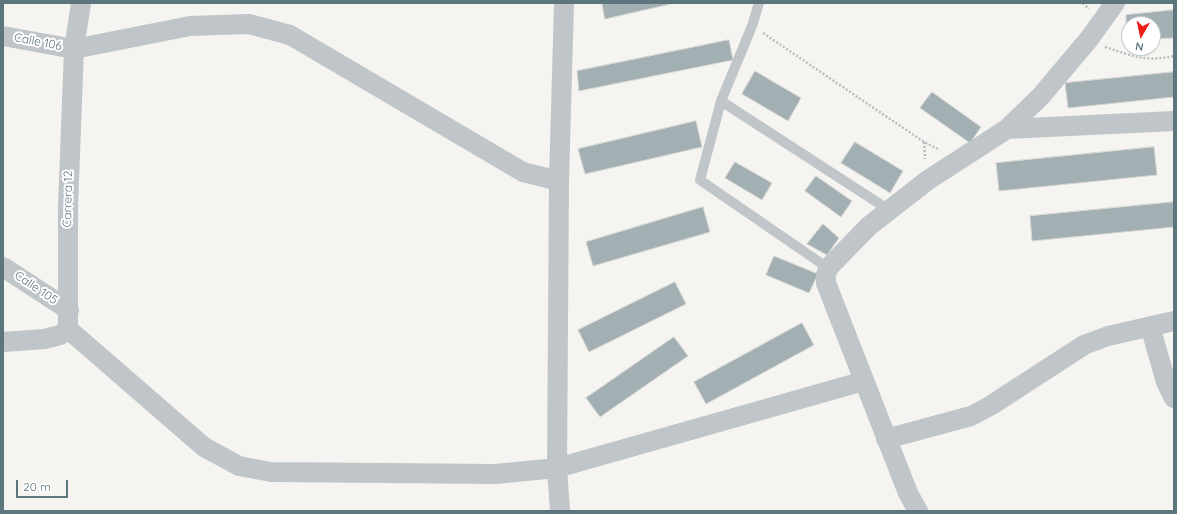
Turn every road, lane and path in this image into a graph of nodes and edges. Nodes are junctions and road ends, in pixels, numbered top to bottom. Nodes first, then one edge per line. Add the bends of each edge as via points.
1 (81, 3) edge
2 (564, 3) edge
3 (759, 3) edge
4 (1115, 3) edge
5 (752, 26) junction
6 (3, 36) edge
7 (1089, 39) junction
8 (74, 49) junction
9 (1174, 56) edge
10 (721, 101) junction
11 (1174, 120) edge
12 (1007, 129) junction
13 (967, 154) junction
14 (558, 181) junction
15 (889, 210) junction
16 (3, 267) edge
17 (828, 268) junction
18 (68, 320) junction
19 (1174, 321) edge
20 (1150, 326) junction
21 (3, 342) edge
22 (864, 381) junction
23 (1174, 398) edge
24 (886, 440) junction
25 (557, 468) junction
26 (560, 511) edge
27 (918, 511) edge

1 - 8 street, Carrera 12
2 - 14 street
3 - 5 lane
4 - 7 street
5 - 10 lane
5 - 13 path via 924,142 941,150
6 - 8 street, Calle 106
7 - 9 path via 1137,58 1158,59
7 - 12 street via 1041,96
8 - 14 street via 190,26 249,24 290,35 523,172
8 - 18 street, Carrera 12 via 68,207
10 - 15 lane
10 - 17 lane via 700,180
11 - 12 street
12 - 13 street
13 - 15 street
14 - 25 street
15 - 17 street via 869,226
16 - 18 street, Calle 105
17 - 22 street via 826,283
18 - 21 street via 60,335 45,339
18 - 25 street, Calle 105 via 204,447 239,466 271,472 495,474
19 - 20 street
20 - 23 street via 1166,382
20 - 24 street via 1108,336 1084,345 971,416
22 - 24 street
22 - 25 street, Calle 105
24 - 27 street
25 - 26 street

